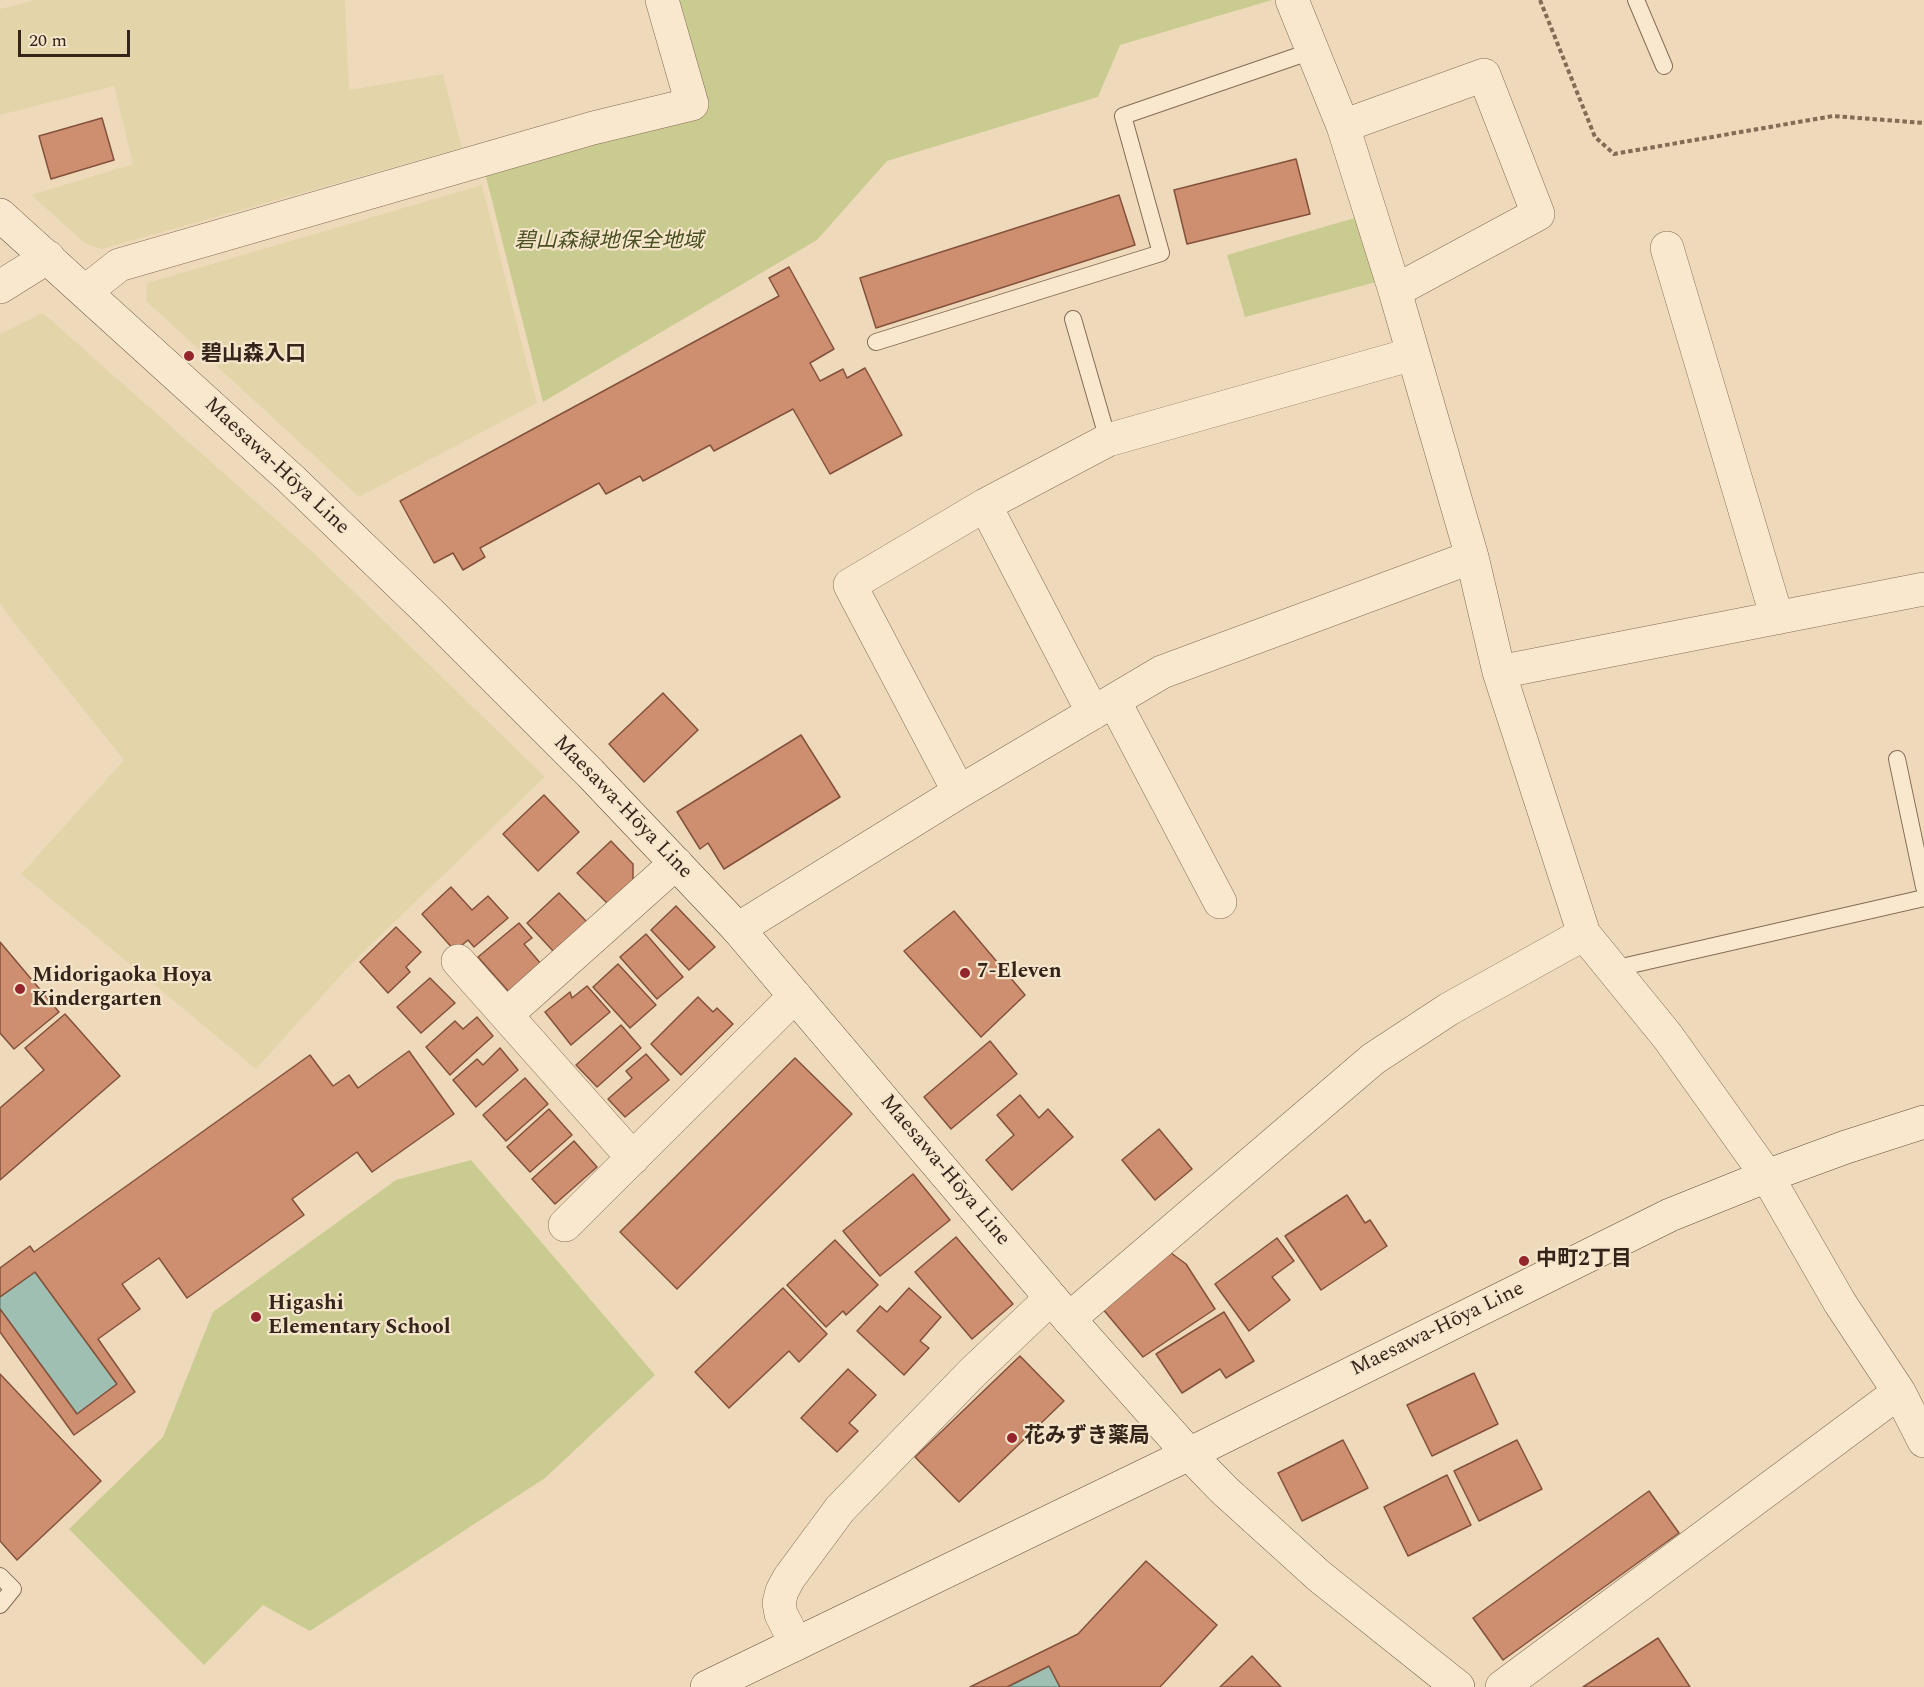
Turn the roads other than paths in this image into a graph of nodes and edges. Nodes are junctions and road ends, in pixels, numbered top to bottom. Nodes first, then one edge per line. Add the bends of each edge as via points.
1 (662, 0) edge
2 (1293, 0) edge
3 (1636, 0) edge
4 (1312, 51) junction
5 (1664, 66) dead end
6 (1343, 126) junction
7 (0, 215) edge
8 (1667, 248) dead end
9 (48, 257) junction
10 (0, 287) edge
11 (86, 291) junction
12 (1395, 291) junction
13 (1073, 319) dead end
14 (876, 342) dead end
15 (1413, 354) junction
16 (1108, 440) junction
17 (985, 505) junction
18 (1472, 557) junction
19 (1924, 589) edge
20 (1777, 618) junction
21 (1499, 672) junction
22 (1104, 707) junction
23 (1897, 759) dead end
24 (959, 792) junction
25 (676, 863) junction
26 (1924, 887) edge
27 (1924, 898) edge
28 (1220, 902) dead end
29 (738, 929) junction
30 (1584, 934) junction
31 (458, 961) dead end
32 (1613, 969) junction
33 (795, 996) junction
34 (506, 1015) junction
35 (1924, 1122) edge
36 (633, 1158) junction
37 (1767, 1176) junction
38 (565, 1225) dead end
39 (1060, 1308) junction
40 (1899, 1392) junction
41 (1924, 1441) edge
42 (1189, 1454) junction
43 (0, 1576) edge
44 (0, 1605) edge
45 (796, 1644) junction
46 (707, 1687) edge
47 (1458, 1687) edge
48 (1502, 1687) edge

1 - 11 street via 692,104 593,128 119,265
2 - 4 street
3 - 5 lane
4 - 6 street
4 - 14 lane via 1123,116 1161,253
6 - 12 street
6 - 12 street via 1484,75 1538,214
7 - 9 street, Maesawa-Hōya Line
8 - 20 street
9 - 10 street
9 - 11 street, Maesawa-Hōya Line
11 - 25 street, Maesawa-Hōya Line via 430,613
12 - 15 street
13 - 16 lane
15 - 16 street
15 - 18 street
16 - 17 street
17 - 22 street
17 - 24 street via 850,585
18 - 21 street
18 - 22 street via 1162,672
19 - 20 street
20 - 21 street
21 - 30 street
22 - 24 street
22 - 28 street
23 - 26 lane
24 - 29 street
25 - 29 street, Maesawa-Hōya Line
25 - 34 street
27 - 32 lane
29 - 33 street, Maesawa-Hōya Line
30 - 32 street
30 - 39 street via 1449,1009 1373,1059
31 - 34 street
32 - 37 street via 1668,1037
33 - 36 street
33 - 39 street, Maesawa-Hōya Line
34 - 36 street
35 - 37 street, Maesawa-Hōya Line
36 - 38 street
37 - 40 street via 1840,1303
37 - 42 street, Maesawa-Hōya Line via 1670,1215
39 - 42 street, Maesawa-Hōya Line
39 - 45 street via 973,1372 840,1509 782,1591 781,1614
40 - 41 street
40 - 48 street
42 - 45 street, Maesawa-Hōya Line
42 - 47 street, Maesawa-Hōya Line via 1319,1576
43 - 44 lane via 14,1588
45 - 46 street, Maesawa-Hōya Line

